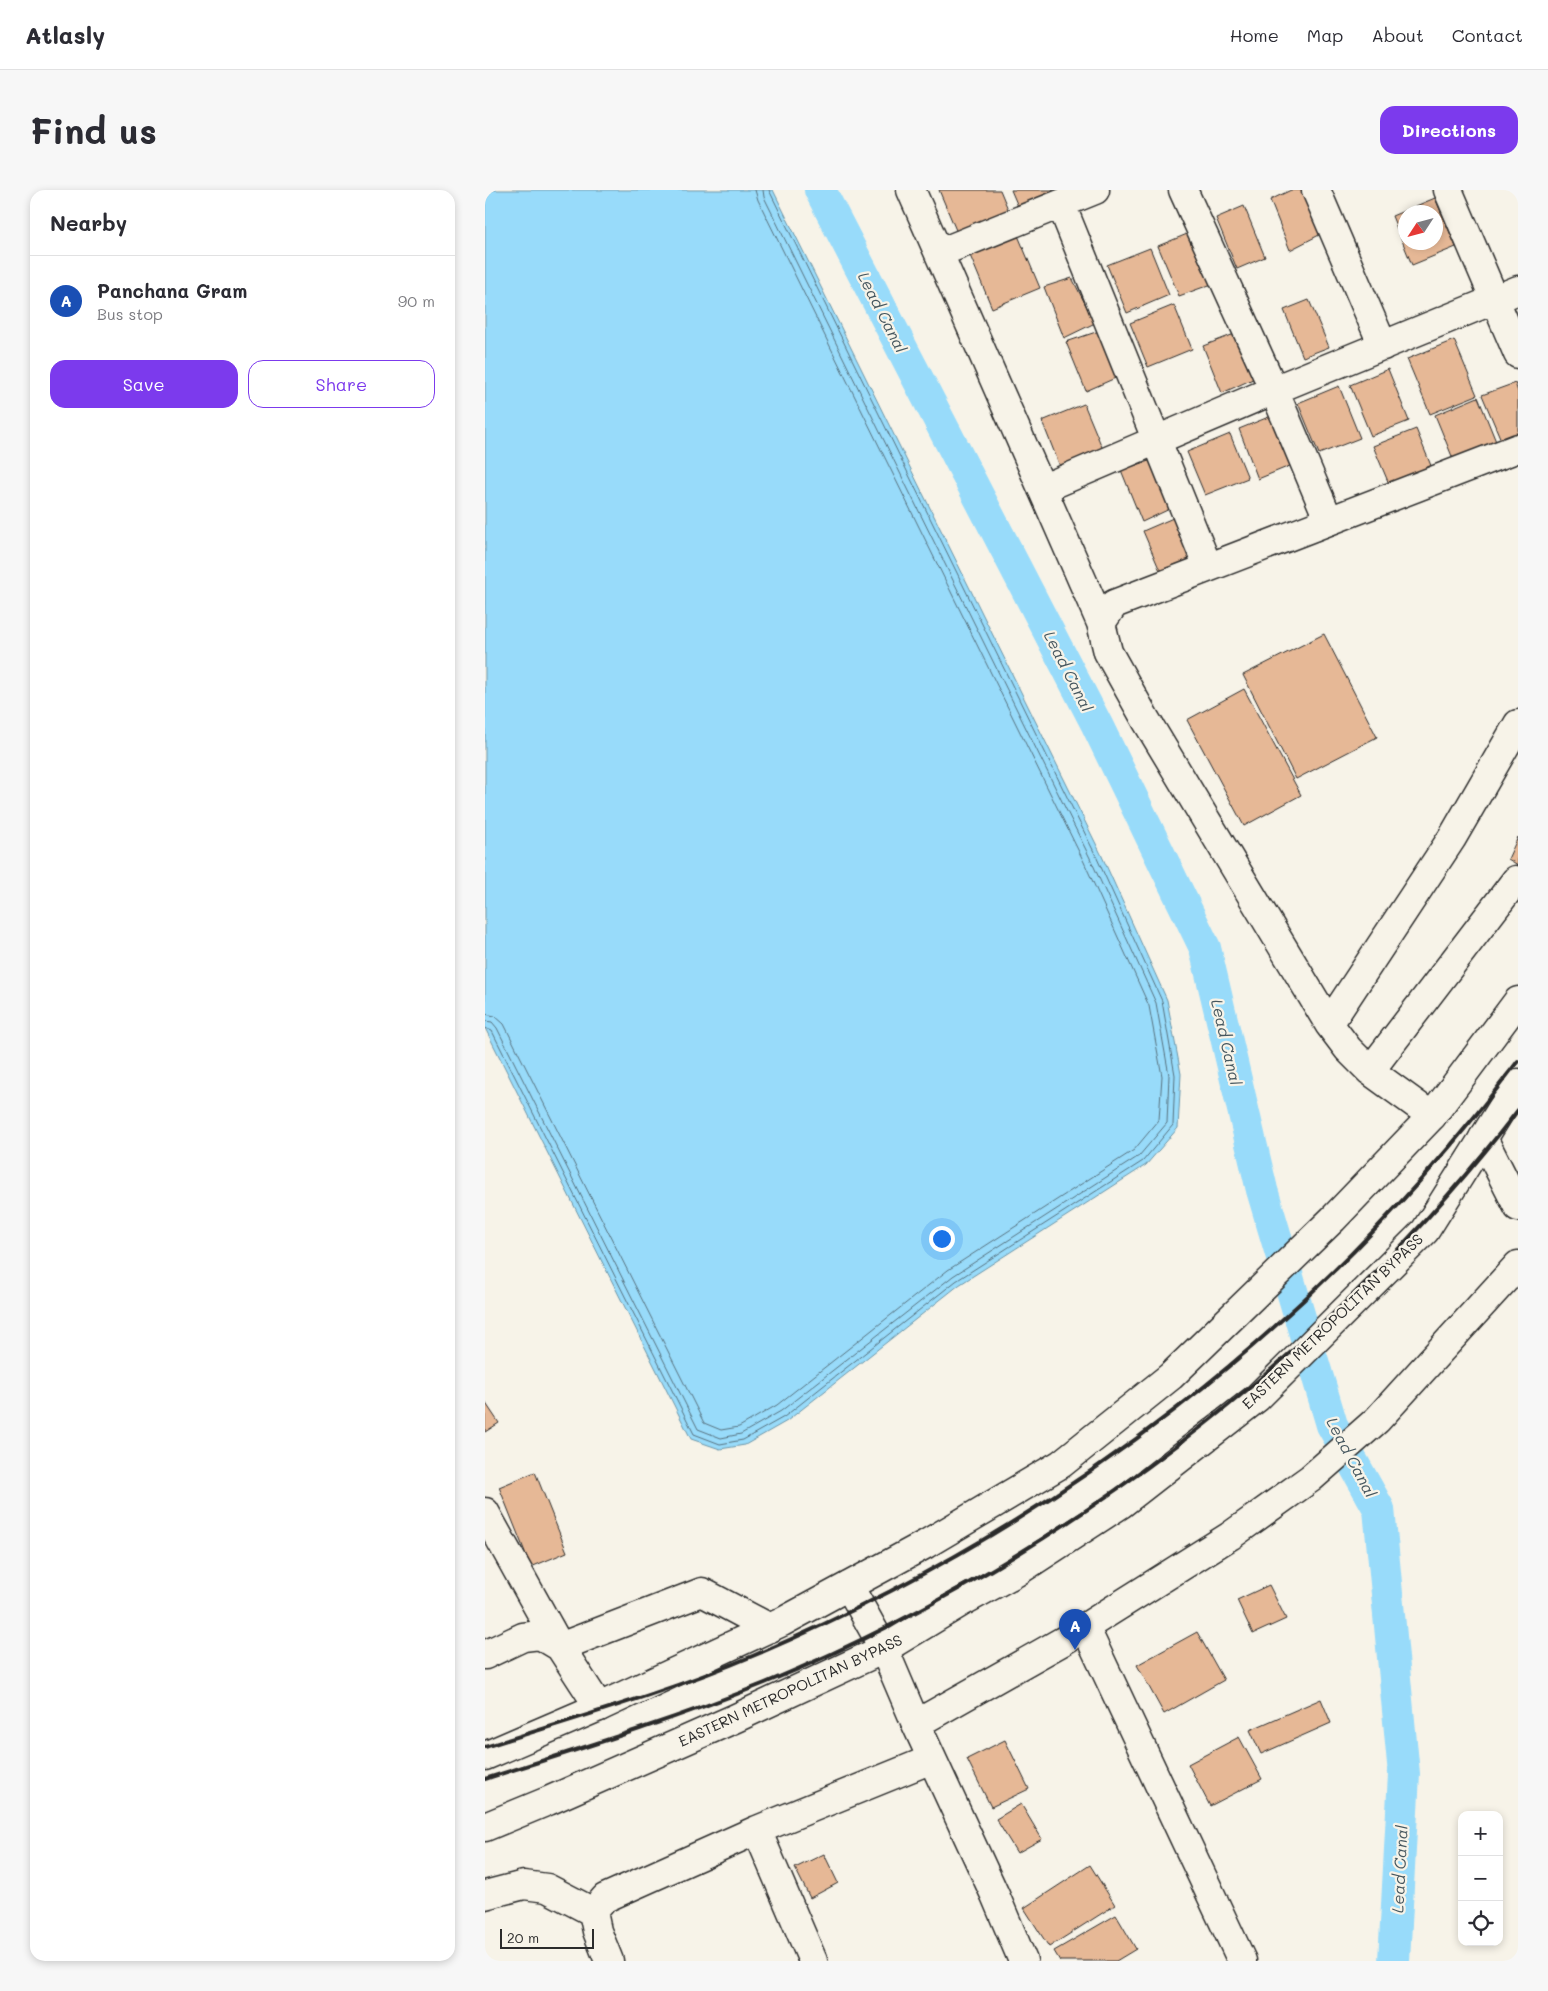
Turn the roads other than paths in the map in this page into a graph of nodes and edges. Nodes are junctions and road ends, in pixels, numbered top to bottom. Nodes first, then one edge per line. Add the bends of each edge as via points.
1 (911, 190) edge
2 (1095, 190) edge
3 (1183, 190) edge
4 (1316, 190) edge
5 (1448, 190) edge
6 (1061, 204) junction
7 (939, 253) junction
8 (1507, 295) edge
9 (1383, 346) junction
10 (1518, 354) edge
11 (1274, 390) junction
12 (1157, 440) junction
13 (1518, 448) edge
14 (1042, 489) junction
15 (1329, 521) junction
16 (1208, 567) junction
17 (1101, 623) junction
18 (1518, 724) edge
19 (1516, 880) dead end
20 (1518, 1002) edge
21 (1329, 1024) junction
22 (1370, 1071) junction
23 (1518, 1083) edge
24 (1432, 1116) junction
25 (1483, 1138) junction
26 (1518, 1206) edge
27 (1518, 1265) edge
28 (485, 1512) edge
29 (849, 1586) junction
30 (1085, 1627) junction
31 (770, 1628) junction
32 (560, 1647) junction
33 (885, 1649) junction
34 (485, 1655) edge
35 (599, 1707) junction
36 (916, 1724) junction
37 (485, 1756) edge
38 (932, 1759) junction
39 (485, 1827) edge
40 (757, 1830) junction
41 (485, 1895) edge
42 (593, 1912) junction
43 (609, 1961) edge
44 (813, 1961) edge
45 (1023, 1961) edge
46 (1242, 1961) edge

1 - 7 street
2 - 6 street
3 - 11 street
4 - 9 street
5 - 8 street
6 - 7 street
6 - 12 street
7 - 14 street
8 - 9 street
8 - 10 street
9 - 11 street
11 - 12 street
11 - 15 street
12 - 14 street
12 - 16 street
13 - 15 street
14 - 17 street
15 - 16 street
16 - 17 street via 1114,604
17 - 21 street via 1108,652 1146,720
18 - 21 street via 1452,838
19 - 22 street
20 - 24 street
21 - 22 street
22 - 24 street
23 - 25 street, EASTERN METROPOLITAN BYPASS
24 - 29 street via 1333,1219 1171,1376 1061,1464
25 - 26 street
25 - 33 street, EASTERN METROPOLITAN BYPASS via 1425,1230 1257,1398 1121,1504 1015,1573 960,1602
27 - 30 street via 1377,1420 1311,1478 1229,1536
28 - 32 street
29 - 31 street
29 - 33 street
30 - 36 street
30 - 46 street
31 - 32 street via 702,1592
31 - 35 street
32 - 34 street via 540,1635 523,1637
32 - 35 street
33 - 36 street
33 - 39 street, EASTERN METROPOLITAN BYPASS
35 - 37 street
36 - 38 street
38 - 40 street
38 - 45 street
40 - 42 street via 605,1898
40 - 44 street
41 - 42 street via 524,1885 547,1888
42 - 43 street

